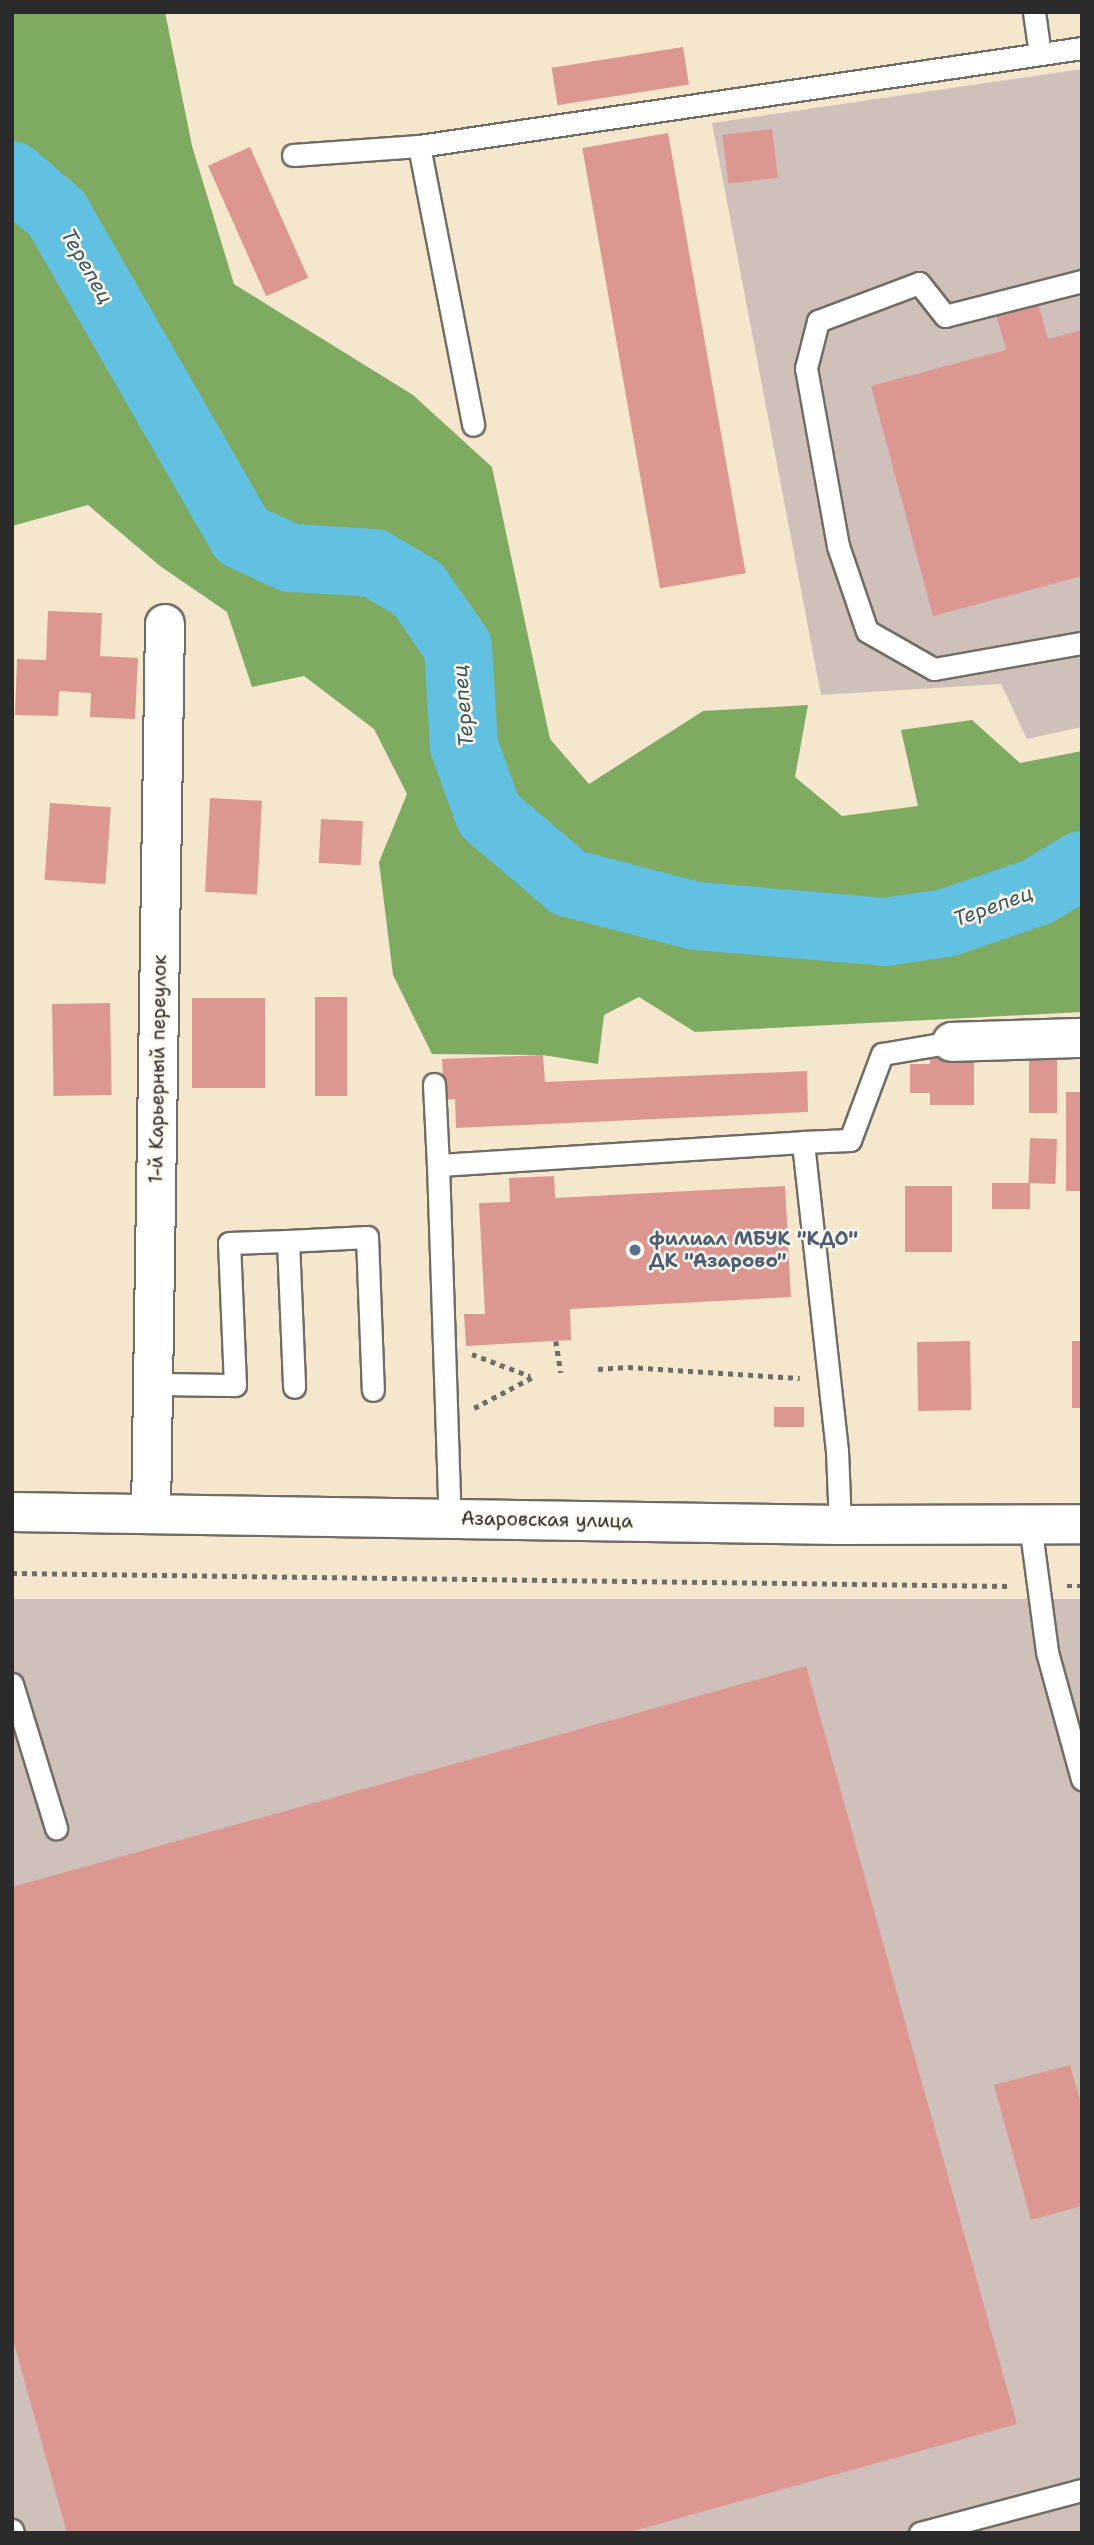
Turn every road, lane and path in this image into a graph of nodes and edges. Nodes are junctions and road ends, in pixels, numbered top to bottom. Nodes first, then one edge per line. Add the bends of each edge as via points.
1 (1034, 12) edge
2 (1082, 48) edge
3 (1040, 54) junction
4 (419, 146) junction
5 (293, 155) dead end
6 (1082, 281) edge
7 (473, 425) dead end
8 (165, 624) dead end
9 (1082, 643) edge
10 (1082, 1038) edge
11 (952, 1042) joint
12 (434, 1084) dead end
13 (803, 1142) junction
14 (438, 1165) junction
15 (288, 1241) junction
16 (444, 1341) junction
17 (556, 1341) dead end
18 (598, 1369) dead end
19 (561, 1373) dead end
20 (829, 1380) junction
21 (153, 1384) junction
22 (294, 1387) dead end
23 (373, 1390) dead end
24 (447, 1423) junction
25 (12, 1512) edge
26 (151, 1514) junction
27 (450, 1519) junction
28 (1030, 1524) junction
29 (1082, 1524) edge
30 (840, 1525) junction
31 (12, 1573) edge
32 (1038, 1586) junction
33 (12, 1684) edge
34 (1082, 1779) edge
35 (56, 1828) dead end
36 (1082, 2490) edge
37 (920, 2533) edge

1 - 3 lane
2 - 3 lane
3 - 4 lane
4 - 5 lane
4 - 7 lane
6 - 9 lane via 945,316 919,283 818,321 806,368 838,545 867,631 934,669
8 - 21 street, 1-й Карьерный переулок
10 - 11 street
11 - 13 lane via 882,1054 850,1140
12 - 14 lane
13 - 14 lane
13 - 20 lane
14 - 16 lane
15 - 21 lane via 229,1242 235,1385
15 - 22 lane
15 - 23 lane via 368,1237
16 - 24 lane
16 - 24 path via 533,1376
17 - 19 path
18 - 20 path
20 - 30 lane
21 - 26 street, 1-й Карьерный переулок
24 - 27 lane
25 - 26 street, Азаровская улица
26 - 27 street, Азаровская улица
27 - 30 street, Азаровская улица
28 - 29 street, Азаровская улица
28 - 30 street, Азаровская улица
28 - 32 lane
31 - 32 path
32 - 34 lane via 1047,1652
33 - 35 lane
36 - 37 lane

